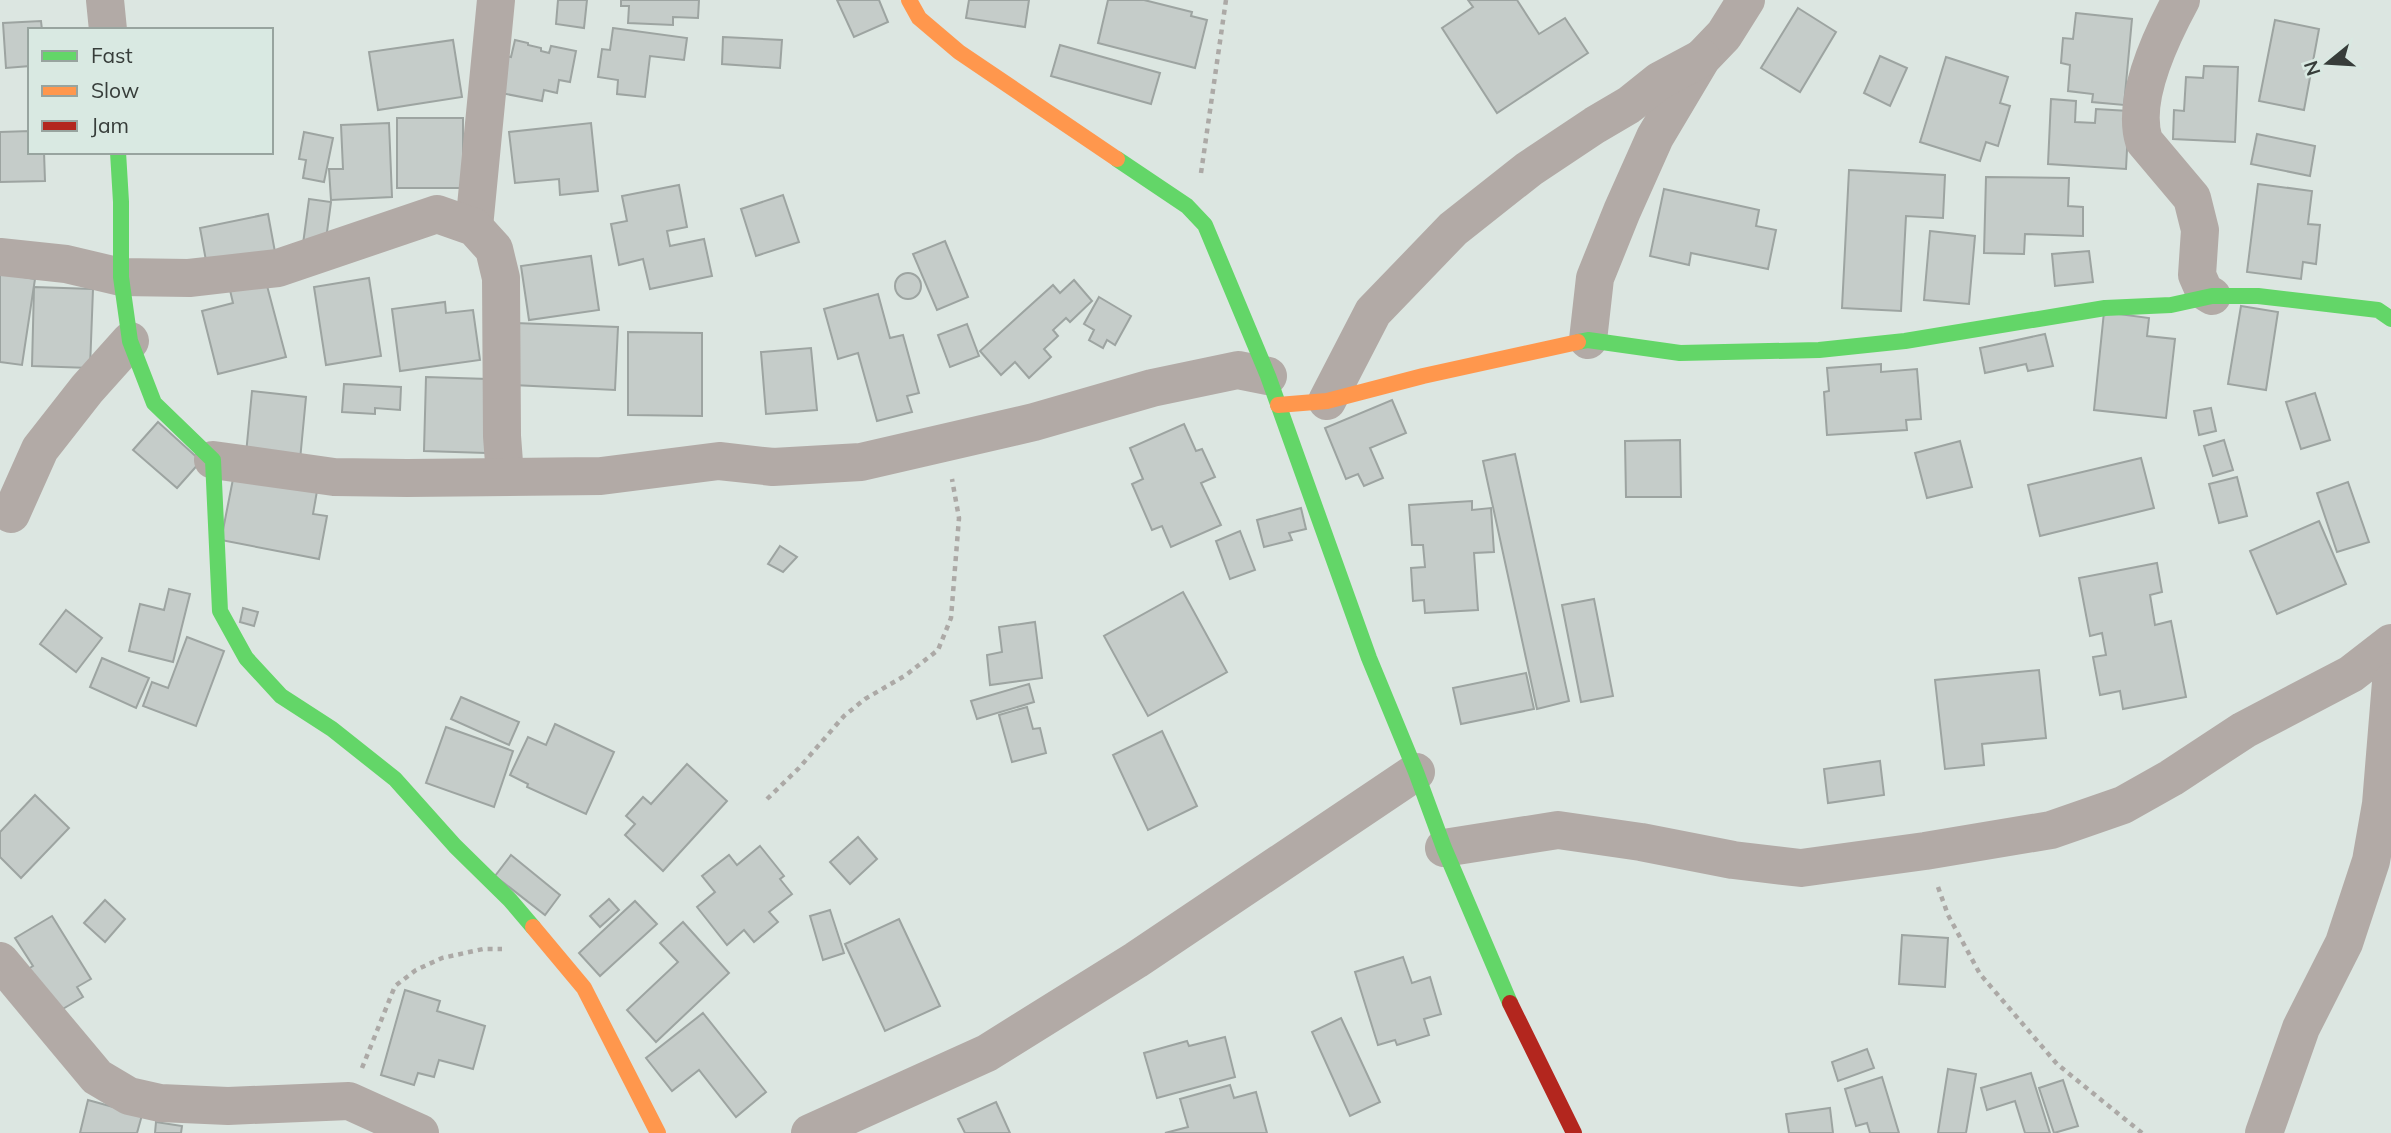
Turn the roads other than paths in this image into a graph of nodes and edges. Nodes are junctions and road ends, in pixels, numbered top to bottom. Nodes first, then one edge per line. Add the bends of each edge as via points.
1 (105, 0) edge
2 (496, 0) edge
3 (909, 0) edge
4 (1746, 0) edge
5 (2181, 0) edge
6 (108, 28) edge
7 (1702, 58) junction
8 (118, 154) edge
9 (474, 227) junction
10 (0, 257) edge
11 (121, 277) junction
12 (2213, 296) junction
13 (2391, 319) edge
14 (1588, 340) junction
15 (130, 341) junction
16 (1273, 391) junction
17 (1327, 401) junction
18 (213, 460) junction
19 (505, 476) junction
20 (11, 514) dead end
21 (2391, 643) edge
22 (2391, 682) edge
23 (1416, 772) junction
24 (1444, 848) junction
25 (0, 961) edge
26 (344, 1117) edge
27 (420, 1133) edge
28 (658, 1133) edge
29 (810, 1133) edge
30 (1574, 1133) edge
31 (2263, 1133) edge

1 - 6 street
2 - 9 street
3 - 16 street via 919,18 959,52 1187,206 1205,225
4 - 7 street via 1724,36
5 - 12 street via 2145,89 2141,130 2144,141 2192,198 2200,230 2197,275 2204,291
7 - 14 street via 1656,137 1617,222 1595,278
7 - 17 street via 1659,81 1529,170 1453,229 1373,313
8 - 11 street
9 - 11 street via 437,214 278,268 189,278
9 - 19 street via 495,248 501,278
10 - 11 street via 66,264
11 - 15 street
12 - 13 street via 2258,296 2378,310
12 - 14 street via 1819,350 1679,353
14 - 17 street
15 - 18 street via 154,403
15 - 20 street via 40,449
16 - 17 street
16 - 19 street via 1238,370 861,462 773,467 719,461 601,476
16 - 23 street via 1369,658
18 - 19 street via 334,478
18 - 28 street via 220,611 246,658 281,696 395,779 510,900 584,988
21 - 24 street via 2351,674 2244,730 2123,805 2052,830 1801,868 1558,830
22 - 31 street via 2381,804 2371,861 2344,943 2301,1028
23 - 24 street
23 - 29 street via 1136,960 987,1053
24 - 30 street via 1502,986
25 - 26 street via 97,1077 129,1096 160,1103
26 - 27 street

